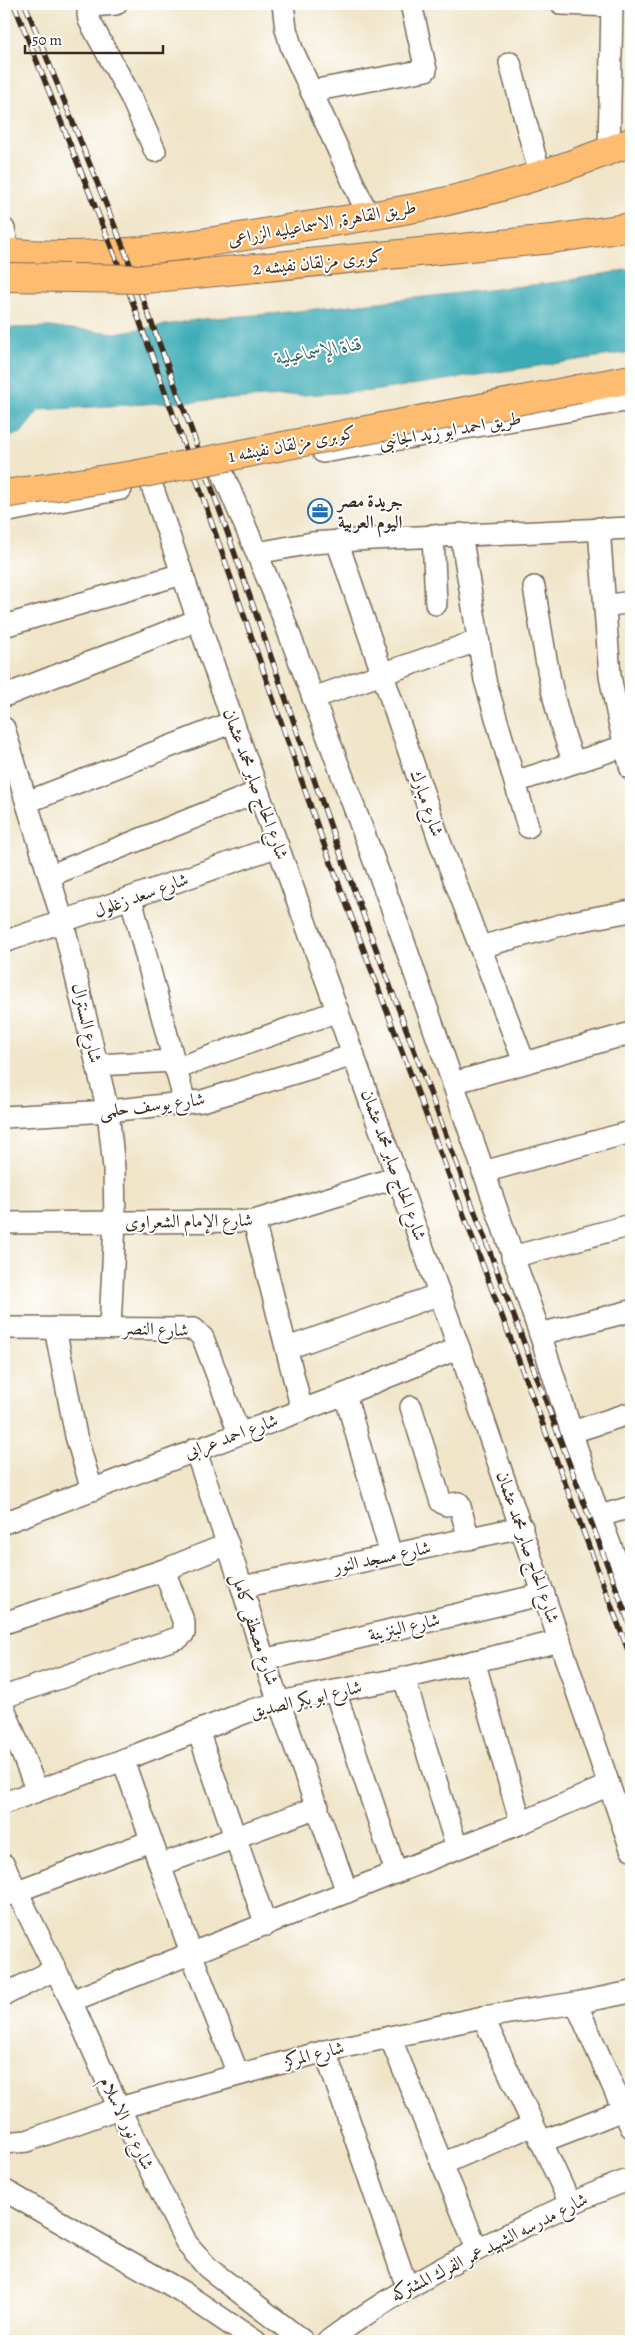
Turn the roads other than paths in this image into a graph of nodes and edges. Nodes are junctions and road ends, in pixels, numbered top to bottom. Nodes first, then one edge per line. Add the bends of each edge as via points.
1 (116, 4) edge
2 (283, 4) edge
3 (411, 4) edge
4 (562, 4) edge
5 (617, 11) edge
6 (510, 63) dead end
7 (311, 91) junction
8 (620, 146) edge
9 (155, 151) dead end
10 (540, 175) junction
11 (368, 216) junction
12 (631, 227) edge
13 (5, 253) edge
14 (631, 379) edge
15 (631, 400) edge
16 (222, 469) junction
17 (151, 483) junction
18 (4, 494) edge
19 (4, 512) edge
20 (599, 528) junction
21 (631, 528) edge
22 (461, 534) junction
23 (433, 536) junction
24 (337, 541) junction
25 (257, 552) junction
26 (182, 574) junction
27 (534, 587) dead end
28 (631, 602) edge
29 (436, 604) dead end
30 (605, 606) junction
31 (198, 620) junction
32 (4, 626) edge
33 (477, 641) junction
34 (382, 675) junction
35 (4, 696) edge
36 (313, 698) junction
37 (232, 722) junction
38 (4, 728) edge
39 (628, 745) edge
40 (9, 762) edge
41 (574, 762) junction
42 (631, 768) edge
43 (515, 782) junction
44 (258, 792) junction
45 (26, 802) junction
46 (528, 827) dead end
47 (278, 846) junction
48 (49, 876) junction
49 (131, 899) junction
50 (631, 911) edge
51 (63, 922) junction
52 (4, 942) edge
53 (480, 947) junction
54 (338, 1011) junction
55 (631, 1033) edge
56 (354, 1055) junction
57 (524, 1062) junction
58 (97, 1065) junction
59 (174, 1065) junction
60 (453, 1083) junction
61 (185, 1103) junction
62 (108, 1111) junction
63 (4, 1117) edge
64 (631, 1132) edge
65 (483, 1172) junction
66 (398, 1177) junction
67 (115, 1222) junction
68 (254, 1222) junction
69 (4, 1223) edge
70 (631, 1225) edge
71 (512, 1257) junction
72 (440, 1294) junction
73 (631, 1310) edge
74 (4, 1328) edge
75 (55, 1328) junction
76 (110, 1328) junction
77 (540, 1334) junction
78 (288, 1348) junction
79 (459, 1348) junction
80 (345, 1394) junction
81 (411, 1407) dead end
82 (302, 1410) junction
83 (631, 1413) edge
84 (572, 1432) junction
85 (239, 1433) junction
86 (195, 1449) junction
87 (92, 1490) junction
88 (631, 1507) edge
89 (600, 1516) junction
90 (4, 1523) edge
91 (522, 1528) junction
92 (469, 1539) junction
93 (228, 1544) junction
94 (391, 1555) junction
95 (164, 1570) junction
96 (242, 1587) junction
97 (544, 1594) junction
98 (631, 1599) edge
99 (4, 1624) edge
100 (560, 1641) junction
101 (264, 1660) junction
102 (474, 1662) junction
103 (404, 1678) junction
104 (335, 1691) junction
105 (4, 1697) edge
106 (280, 1702) junction
107 (4, 1708) edge
108 (198, 1731) junction
109 (123, 1760) junction
110 (609, 1785) junction
111 (36, 1790) junction
112 (4, 1803) edge
113 (318, 1807) junction
114 (521, 1822) junction
115 (234, 1838) junction
116 (151, 1841) junction
117 (457, 1848) junction
118 (631, 1848) edge
119 (4, 1865) edge
120 (160, 1865) junction
121 (396, 1872) junction
122 (10, 1892) edge
123 (347, 1892) junction
124 (266, 1924) junction
125 (191, 1953) junction
126 (54, 1970) junction
127 (631, 1992) edge
128 (4, 1995) edge
129 (70, 2001) junction
130 (576, 2003) junction
131 (483, 2017) junction
132 (390, 2037) junction
133 (325, 2051) junction
134 (238, 2074) junction
135 (119, 2108) junction
136 (627, 2119) edge
137 (537, 2133) junction
138 (4, 2143) edge
139 (442, 2164) junction
140 (631, 2179) edge
141 (4, 2190) edge
142 (570, 2203) junction
143 (477, 2249) junction
144 (407, 2287) junction
145 (255, 2341) edge
146 (302, 2341) edge
147 (328, 2341) edge

1 - 9 street via 96,5 88,9 88,14
2 - 7 street via 292,49
3 - 7 street via 426,68 424,72
4 - 5 street
5 - 8 street
6 - 10 street
7 - 11 street
8 - 10 highway, طريق القاهرة, الاسماعيليه الزراعى
10 - 11 highway, طريق القاهرة, الاسماعيليه الزراعى via 429,205
11 - 13 highway, طريق القاهرة, الاسماعيليه الزراعى via 126,254 68,257
12 - 13 highway, كوبرى مزلقان نفيشه 2, bridge via 552,239 144,279
14 - 18 highway, كوبرى مزلقان نفيشه 1, bridge via 133,475
15 - 16 street, طريق احمد ابو زيد الجانبى
16 - 17 street, طريق احمد ابو زيد الجانبى
16 - 25 street
17 - 19 street, طريق احمد ابو زيد الجانبى
17 - 26 street, شارع الحاج صابر محمد عثمان
20 - 21 street
20 - 22 street
20 - 30 street
22 - 23 street
22 - 33 street
23 - 24 street
23 - 29 street
24 - 25 street
24 - 34 street, شارع مبارك
25 - 36 street
26 - 31 street, شارع الحاج صابر محمد عثمان
26 - 32 street
27 - 41 street via 553,697 560,727
28 - 30 street
30 - 39 street via 612,683
31 - 35 street
31 - 37 street, شارع الحاج صابر محمد عثمان
33 - 34 street
33 - 43 street
34 - 36 street
34 - 53 street, شارع مبارك
36 - 60 street
37 - 44 street, شارع الحاج صابر محمد عثمان
37 - 45 street
38 - 40 street, شارع السنترال
39 - 41 street
39 - 42 street
40 - 45 street, شارع السنترال
41 - 43 street
43 - 46 street
44 - 47 street, شارع الحاج صابر محمد عثمان
44 - 48 street
45 - 48 street, شارع السنترال
47 - 49 street, شارع سعد زغلول
47 - 54 street, شارع الحاج صابر محمد عثمان
48 - 51 street, شارع السنترال
49 - 51 street, شارع سعد زغلول
49 - 59 street
50 - 53 street via 572,922
51 - 52 street, شارع سعد زغلول
51 - 58 street, شارع السنترال
53 - 57 street, شارع مبارك
54 - 56 street, شارع الحاج صابر محمد عثمان
54 - 59 street
55 - 57 street
56 - 61 street, شارع يوسف حلمى via 202,1101
56 - 66 street, شارع الحاج صابر محمد عثمان
57 - 60 street
58 - 59 street
58 - 62 street, شارع السنترال
59 - 61 street
60 - 65 street
61 - 62 street, شارع يوسف حلمى
62 - 63 street, شارع يوسف حلمى
62 - 67 street, شارع السنترال
64 - 65 street
65 - 71 street
66 - 68 street, شارع الإمام الشعراوى
66 - 72 street, شارع الحاج صابر محمد عثمان
67 - 68 street, شارع الإمام الشعراوى
67 - 69 street, شارع الإمام الشعراوى
67 - 76 street, شارع السنترال
68 - 78 street
70 - 71 street
71 - 77 street
72 - 78 street
72 - 79 street, شارع الحاج صابر محمد عثمان
73 - 77 street
74 - 75 street, شارع النصر
75 - 76 street, شارع النصر
75 - 87 street via 76,1436
76 - 85 street, شارع النصر via 188,1328 200,1333
77 - 84 street
78 - 82 street
79 - 80 street, شارع احمد عرابى
79 - 91 street, شارع الحاج صابر محمد عثمان
80 - 82 street, شارع احمد عرابى
80 - 94 street
81 - 92 street via 442,1502 446,1505 459,1502
82 - 85 street, شارع احمد عرابى
83 - 84 street
84 - 89 street
85 - 86 street, شارع احمد عرابى
86 - 87 street, شارع احمد عرابى
86 - 93 street, شارع مصطفى كامل
87 - 90 street, شارع احمد عرابى
88 - 89 street
89 - 98 street
91 - 92 street, شارع مسجد النور
91 - 97 street, شارع الحاج صابر محمد عثمان
92 - 94 street, شارع مسجد النور
93 - 95 street
93 - 96 street, شارع مصطفى كامل
94 - 96 street, شارع مسجد النور
95 - 99 street
95 - 105 street via 184,1623 184,1633 180,1637
96 - 101 street, شارع مصطفى كامل
97 - 100 street, شارع الحاج صابر محمد عثمان
97 - 101 street, شارع البنزينة
100 - 102 street, شارع ابو بكر الصديق
100 - 110 street, شارع الحاج صابر محمد عثمان
101 - 106 street, شارع مصطفى كامل
102 - 103 street, شارع ابو بكر الصديق
102 - 114 street
103 - 104 street, شارع ابو بكر الصديق
103 - 117 street
104 - 106 street, شارع ابو بكر الصديق
104 - 121 street
106 - 108 street, شارع ابو بكر الصديق
106 - 113 street, شارع مصطفى كامل
107 - 111 street
108 - 109 street, شارع ابو بكر الصديق
108 - 115 street
109 - 111 street, شارع ابو بكر الصديق
109 - 116 street
110 - 114 street
110 - 118 street, شارع الحاج صابر محمد عثمان
111 - 112 street, شارع ابو بكر الصديق
113 - 115 street
113 - 123 street, شارع مصطفى كامل
114 - 117 street
115 - 120 street
115 - 124 street
116 - 120 street
116 - 122 street
117 - 121 street
119 - 122 street, شارع نور الاسلام
120 - 125 street
121 - 123 street
122 - 126 street, شارع نور الاسلام
123 - 124 street
124 - 125 street
125 - 129 street
125 - 134 street
126 - 128 street
126 - 129 street, شارع نور الاسلام
127 - 130 street, شارع المركز
129 - 135 street, شارع نور الاسلام
130 - 131 street, شارع المركز
130 - 136 street
131 - 132 street, شارع المركز
131 - 137 street
132 - 133 street, شارع المركز
132 - 139 street
133 - 134 street, شارع المركز
133 - 144 street
134 - 135 street, شارع المركز
135 - 138 street, شارع المركز via 27,2141
135 - 146 street, شارع نور الاسلام via 193,2253
136 - 137 street
137 - 139 street
137 - 142 street
139 - 143 street
140 - 142 street, شارع مدرسه الشهيد عمر الفرك المشتركه
141 - 145 street via 181,2291
142 - 143 street, شارع مدرسه الشهيد عمر الفرك المشتركه
143 - 144 street, شارع مدرسه الشهيد عمر الفرك المشتركه
144 - 147 street, شارع مدرسه الشهيد عمر الفرك المشتركه

